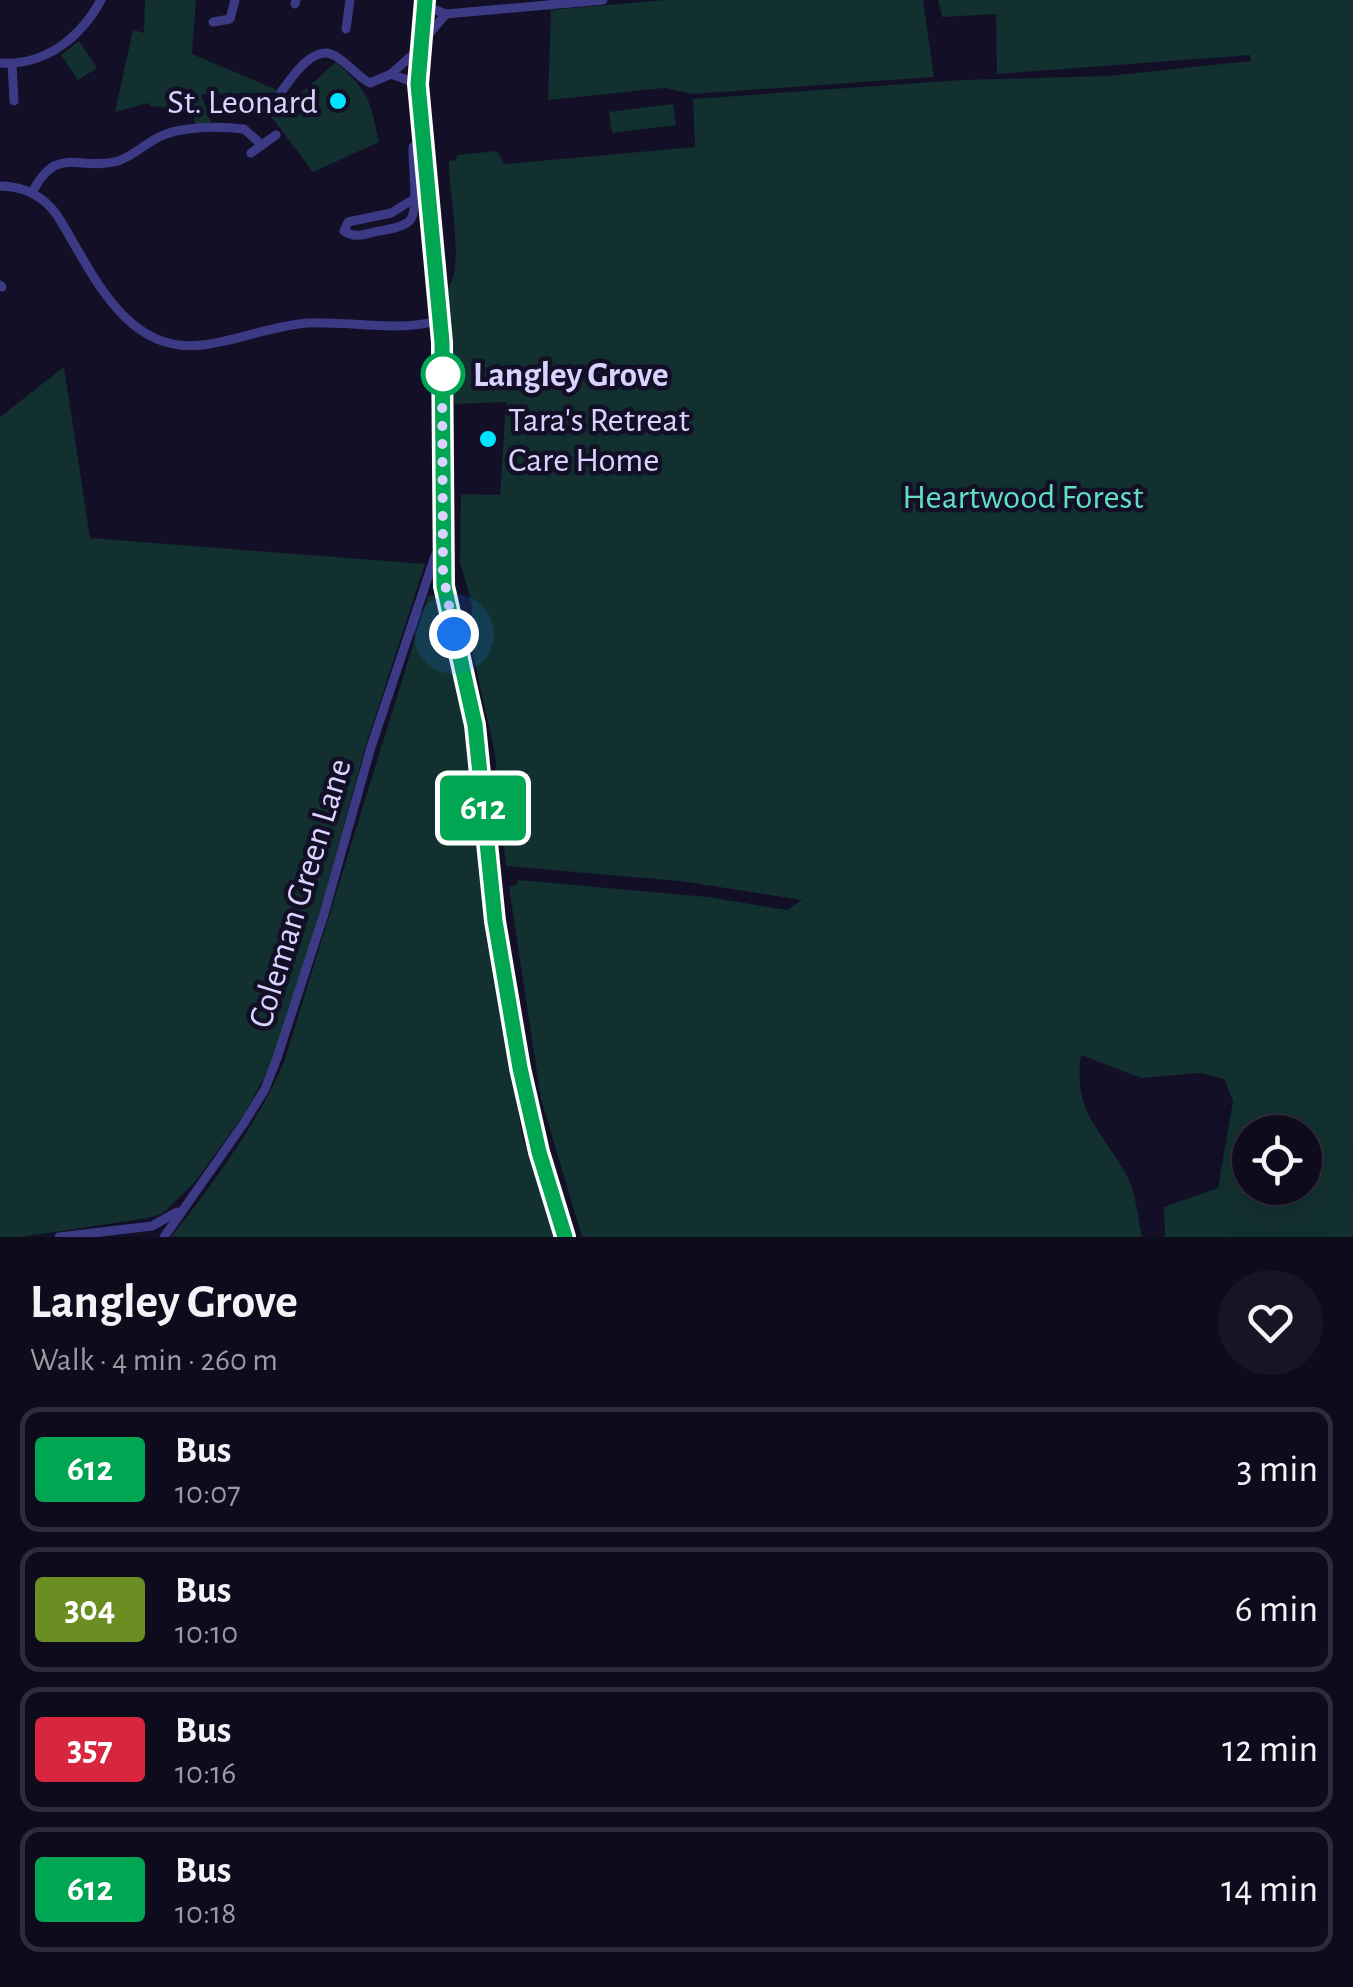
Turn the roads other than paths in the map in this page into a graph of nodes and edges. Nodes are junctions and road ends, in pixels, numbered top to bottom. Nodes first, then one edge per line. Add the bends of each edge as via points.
1 (100, 0) edge
2 (234, 0) edge
3 (350, 0) edge
4 (602, 0) edge
5 (425, 3) edge
6 (446, 14) junction
7 (213, 22) dead end
8 (346, 29) dead end
9 (421, 45) junction
10 (0, 63) edge
11 (12, 64) junction
12 (391, 74) junction
13 (418, 84) junction
14 (281, 92) dead end
15 (14, 101) dead end
16 (276, 135) dead end
17 (422, 140) junction
18 (262, 145) junction
19 (251, 153) dead end
20 (0, 186) edge
21 (32, 193) junction
22 (414, 199) junction
23 (438, 321) junction
24 (444, 545) junction
25 (180, 1210) junction
26 (152, 1226) junction
27 (58, 1237) edge
28 (164, 1237) edge
29 (564, 1237) edge

1 - 11 street via 66,43
2 - 7 street via 230,19
3 - 8 street
4 - 6 street
5 - 6 street
5 - 9 main road
6 - 9 street
9 - 12 street
9 - 13 main road
10 - 11 street
11 - 15 street
12 - 13 street
12 - 14 street via 370,83 324,53
13 - 17 main road
16 - 18 street
17 - 22 street via 413,147
17 - 23 main road
18 - 19 street
18 - 21 street via 244,129 171,133 116,162 54,165
20 - 21 street
21 - 23 street via 57,215 123,318 156,340 202,345 278,326
22 - 22 street via 348,222 344,231 358,236 406,223
23 - 24 main road
24 - 25 street, Coleman Green Lane via 371,747 277,1058 244,1123
24 - 29 main road via 448,606 475,725 516,1050
25 - 26 street
25 - 28 street, Coleman Green Lane
26 - 27 street
26 - 28 street

